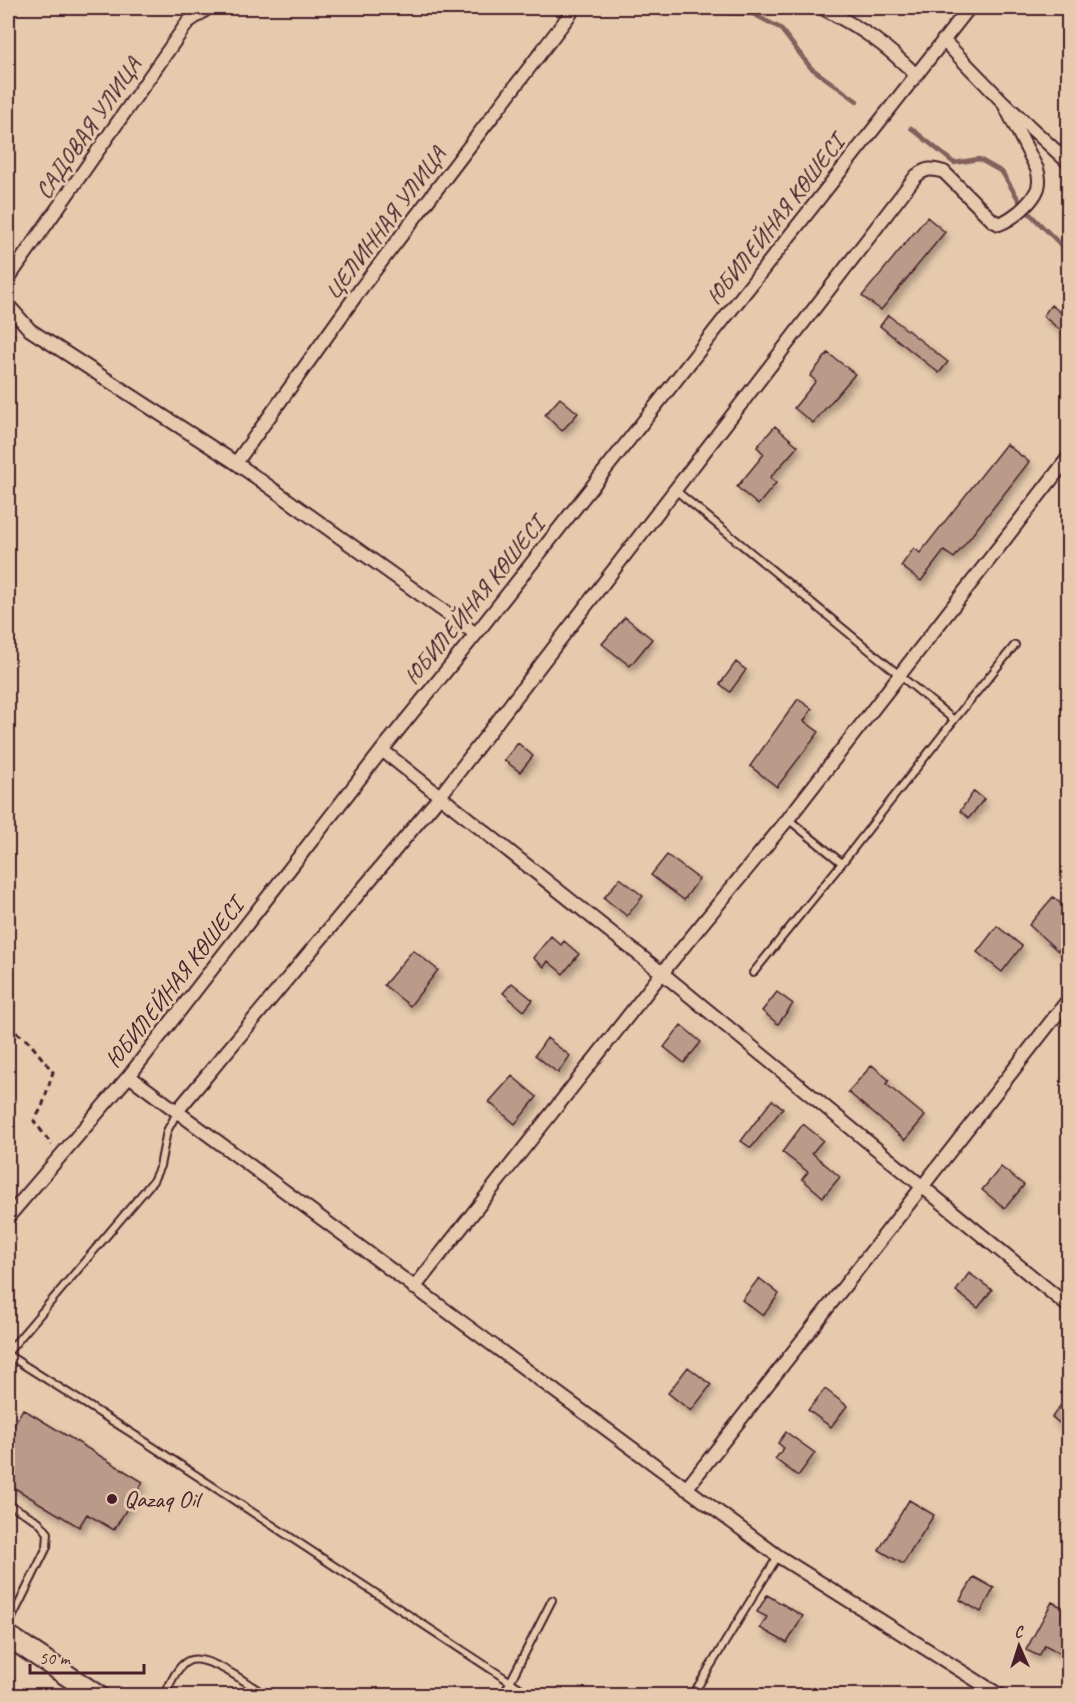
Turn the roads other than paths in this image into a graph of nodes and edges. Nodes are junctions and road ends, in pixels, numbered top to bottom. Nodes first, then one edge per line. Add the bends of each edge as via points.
1 (208, 8) edge
2 (822, 8) edge
3 (969, 8) edge
4 (571, 13) dead end
5 (943, 40) junction
6 (916, 75) junction
7 (1003, 102) junction
8 (1068, 162) edge
9 (8, 279) edge
10 (8, 305) edge
11 (1068, 458) edge
12 (236, 463) junction
13 (674, 489) junction
14 (476, 634) junction
15 (1015, 645) dead end
16 (900, 674) junction
17 (954, 720) junction
18 (382, 750) junction
19 (440, 796) junction
20 (788, 819) junction
21 (842, 863) junction
22 (662, 973) junction
23 (753, 973) dead end
24 (1068, 1000) edge
25 (129, 1076) junction
26 (178, 1110) junction
27 (921, 1187) junction
28 (8, 1217) edge
29 (414, 1288) junction
30 (1068, 1306) edge
31 (8, 1353) edge
32 (686, 1489) junction
33 (8, 1504) edge
34 (778, 1556) junction
35 (552, 1600) dead end
36 (8, 1626) edge
37 (8, 1636) edge
38 (511, 1681) junction
39 (98, 1695) edge
40 (164, 1695) edge
41 (267, 1695) edge
42 (503, 1695) edge
43 (532, 1695) edge
44 (692, 1695) edge
45 (1001, 1695) edge

1 - 9 street, САДОВАЯ УЛИЦА via 188,22
2 - 6 street via 864,30
3 - 5 street, ЮБИЛЕЙНАЯ КӨШЕСІ
4 - 12 street, ЦЕЛИННАЯ УЛИЦА via 362,287
5 - 6 street, ЮБИЛЕЙНАЯ КӨШЕСІ
5 - 7 street
6 - 14 street, ЮБИЛЕЙНАЯ КӨШЕСІ
7 - 8 street
7 - 13 street via 1038,169 1034,195 999,224 944,172 925,169 916,176
10 - 12 street via 30,330
11 - 16 street
12 - 14 street
13 - 16 lane
13 - 19 street
14 - 18 street, ЮБИЛЕЙНАЯ КӨШЕСІ
15 - 17 lane
16 - 17 lane
16 - 20 street
17 - 21 lane
18 - 19 street
18 - 25 street, ЮБИЛЕЙНАЯ КӨШЕСІ
19 - 22 street
19 - 26 street
20 - 21 lane
20 - 22 street
21 - 23 lane
22 - 27 street
22 - 29 street
24 - 27 street
25 - 26 street
25 - 28 street, ЮБИЛЕЙНАЯ КӨШЕСІ
26 - 29 street
26 - 31 lane via 167,1131 153,1181
27 - 30 street
27 - 32 street
29 - 32 street
31 - 38 lane
32 - 34 street
33 - 36 lane via 38,1521 48,1533 47,1546
34 - 44 lane
34 - 45 street
35 - 38 lane
37 - 39 highway
38 - 42 lane
38 - 43 lane
40 - 41 lane via 183,1665 198,1659

